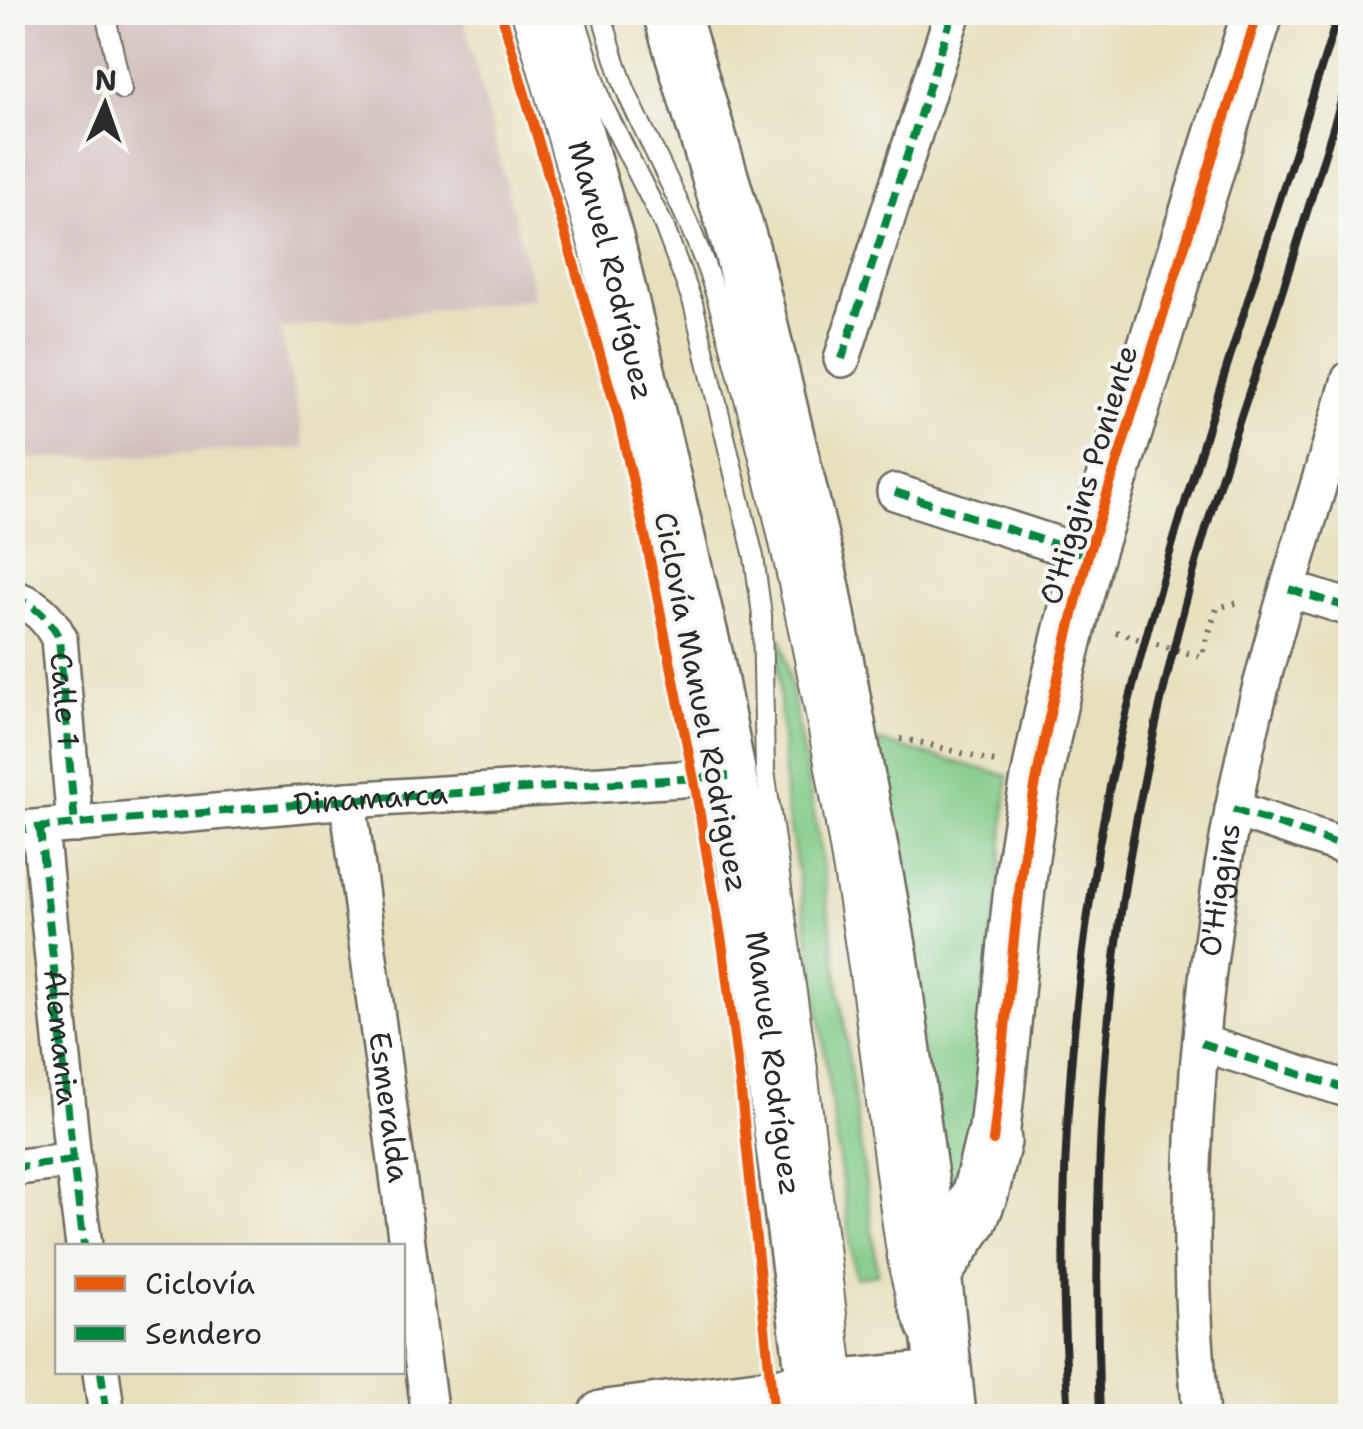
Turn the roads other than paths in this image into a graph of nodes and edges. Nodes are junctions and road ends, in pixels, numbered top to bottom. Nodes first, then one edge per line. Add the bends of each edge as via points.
1 (105, 12) edge
2 (540, 12) edge
3 (574, 12) edge
4 (601, 12) edge
5 (671, 12) edge
6 (953, 12) edge
7 (1258, 12) edge
8 (122, 90) dead end
9 (842, 359) dead end
10 (1350, 379) edge
11 (895, 492) dead end
12 (1088, 555) junction
13 (1289, 589) junction
14 (12, 598) edge
15 (1350, 608) edge
16 (729, 776) junction
17 (348, 800) junction
18 (1233, 809) junction
19 (42, 828) edge
20 (1350, 848) edge
21 (1200, 1043) junction
22 (1350, 1090) edge
23 (992, 1141) joint
24 (72, 1160) junction
25 (12, 1168) edge
26 (84, 1244) edge
27 (932, 1273) junction
28 (101, 1374) edge
29 (946, 1396) edge
30 (832, 1402) edge
31 (106, 1416) edge
32 (430, 1416) edge
33 (603, 1416) edge
34 (1200, 1416) edge

1 - 8 lane
2 - 16 main road, Manuel Rodríguez via 640,375
3 - 30 lane via 603,105 664,226 693,303 754,557 762,615 764,771 808,1070
4 - 29 lane via 627,94 706,262 740,384 828,793 899,1271
5 - 27 main road via 766,346 822,588 890,958
6 - 9 street
7 - 12 street, O'Higgins Poniente
10 - 13 street, O'Higgins
11 - 12 street
12 - 23 street, O'Higgins Poniente via 1038,774
13 - 15 street
13 - 18 street, O'Higgins
14 - 19 street, Calle 1 via 39,610 58,638
16 - 17 street, Dinamarca
16 - 30 main road, Manuel Rodríguez
17 - 19 street, Dinamarca
17 - 32 street, Esmeralda
18 - 20 street
18 - 21 street, O'Higgins
19 - 24 street, Alemania
21 - 22 street
21 - 34 street, O'Higgins via 1190,1261
23 - 27 main road via 970,1218
24 - 25 street
24 - 26 street, Alemania
27 - 29 main road
28 - 31 street
29 - 30 street
30 - 33 street

